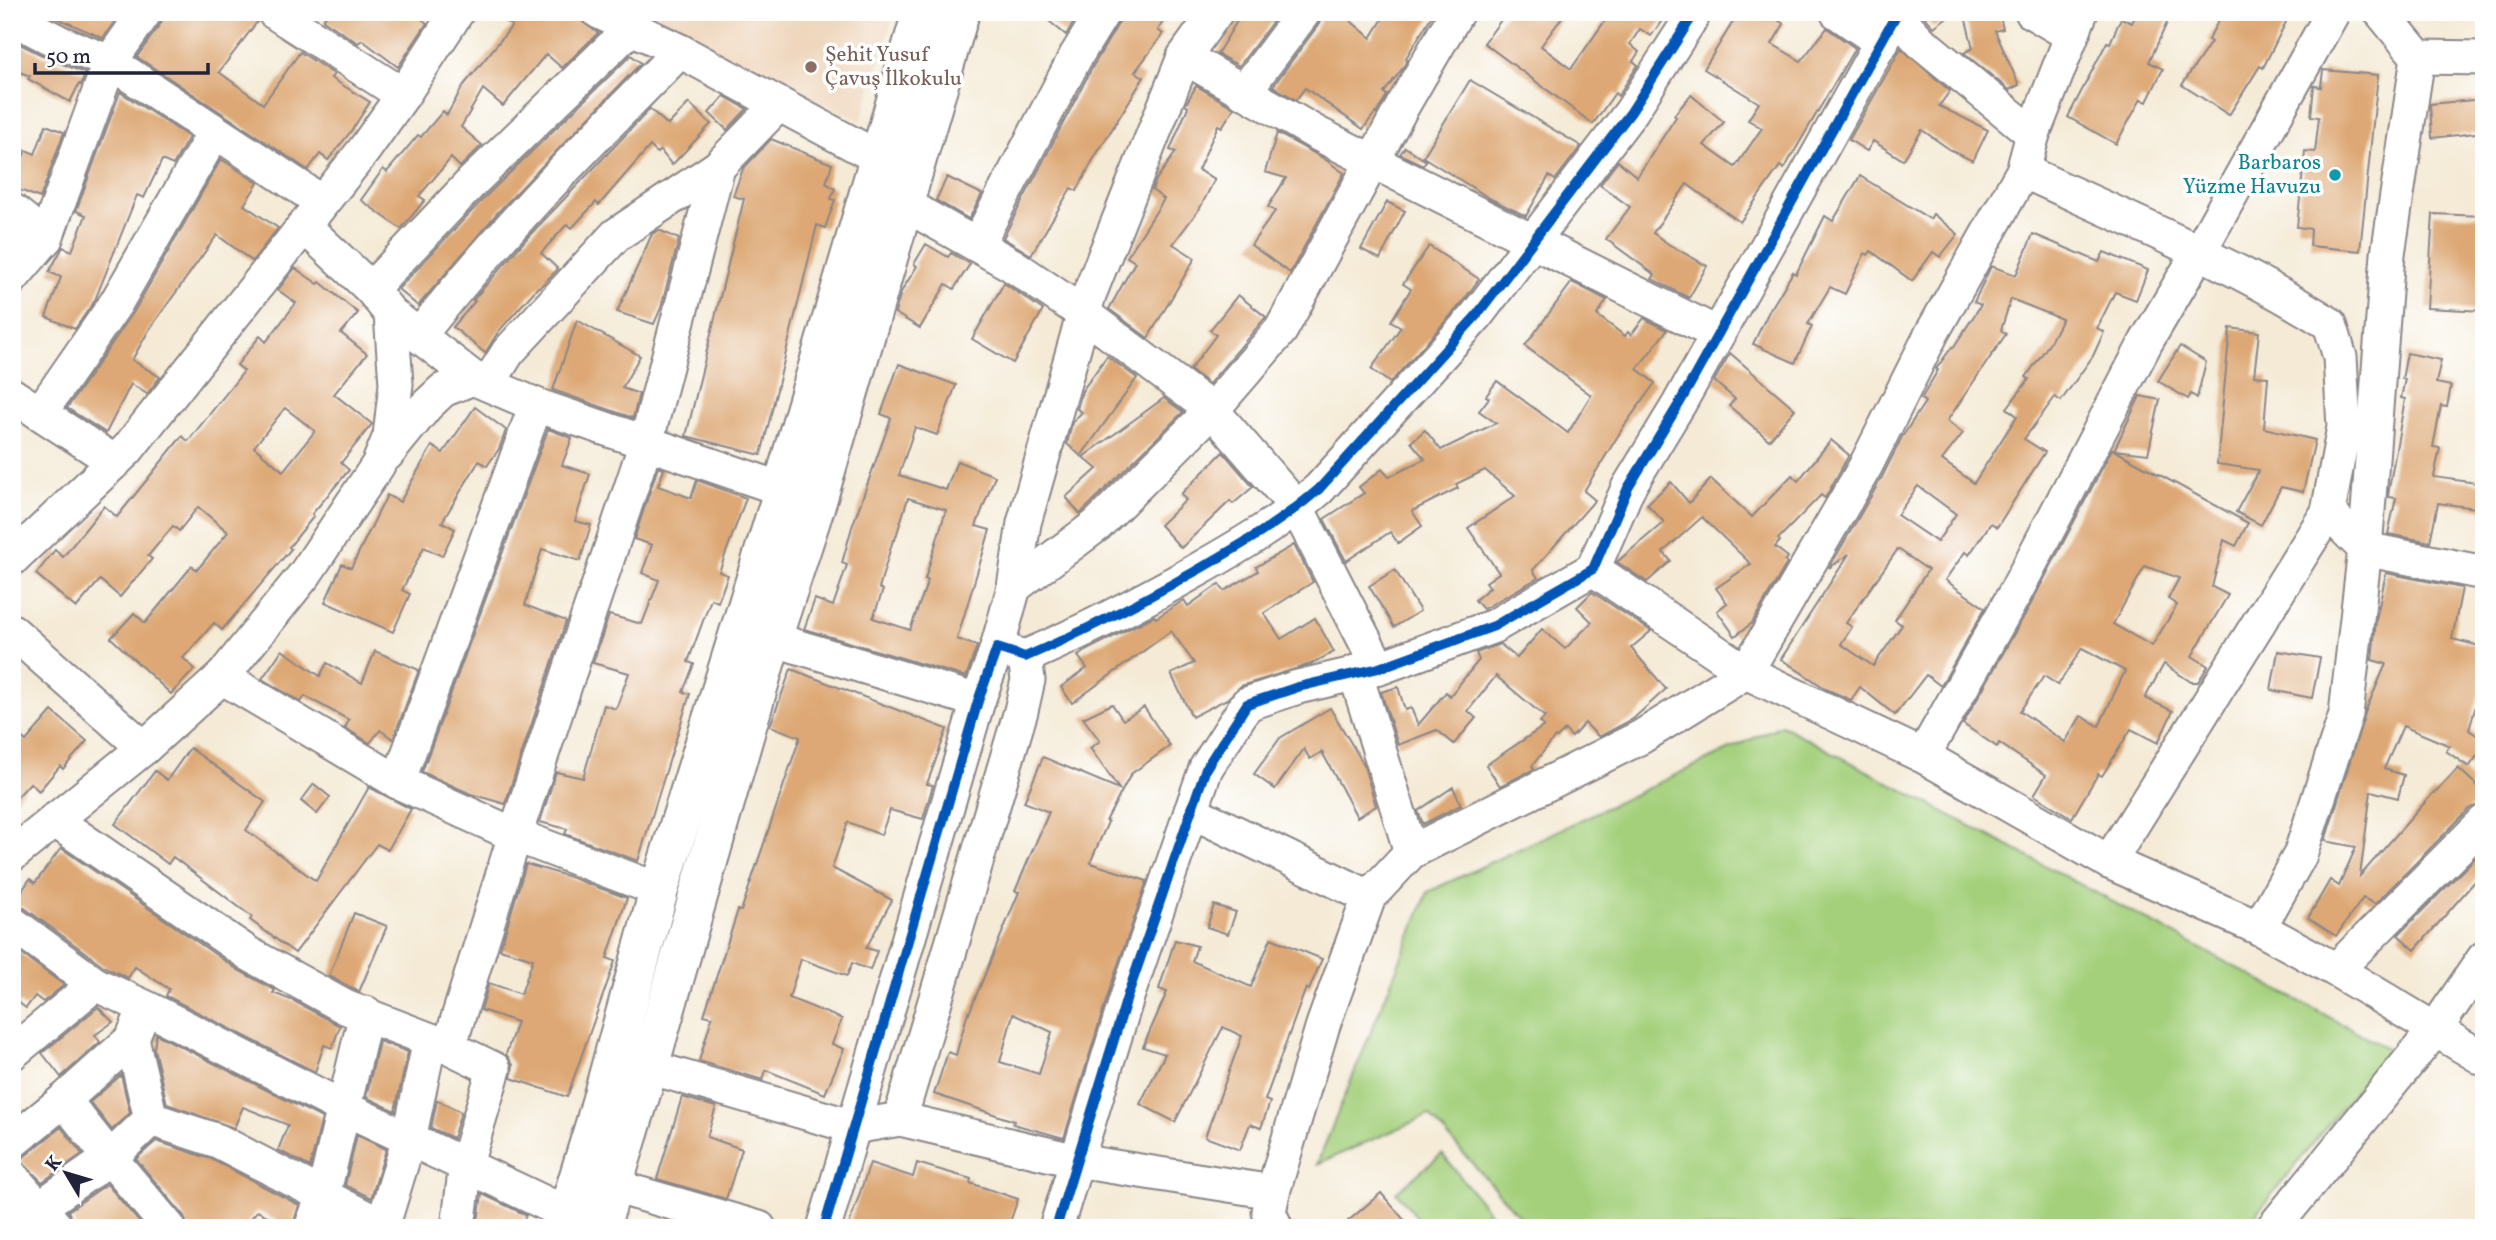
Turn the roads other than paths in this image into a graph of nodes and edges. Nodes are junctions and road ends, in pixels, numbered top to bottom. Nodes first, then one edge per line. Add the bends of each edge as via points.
1 (145, 12) edge
2 (274, 12) edge
3 (457, 12) edge
4 (599, 12) edge
5 (922, 12) edge
6 (960, 12) edge
7 (1103, 12) edge
8 (1216, 12) edge
9 (1304, 12) edge
10 (1457, 12) edge
11 (1695, 12) edge
12 (1837, 12) edge
13 (2032, 12) edge
14 (2333, 12) edge
15 (2381, 12) edge
16 (12, 18) edge
17 (2076, 23) edge
18 (1891, 24) edge
19 (630, 29) junction
20 (680, 51) junction
21 (1184, 57) junction
22 (2418, 57) junction
23 (2484, 58) edge
24 (110, 62) junction
25 (1244, 92) junction
26 (403, 96) junction
27 (778, 105) junction
28 (215, 132) junction
29 (2034, 134) junction
30 (879, 158) junction
31 (1372, 162) junction
32 (718, 167) junction
33 (2023, 171) junction
34 (904, 204) junction
35 (12, 210) edge
36 (313, 214) junction
37 (46, 238) junction
38 (1532, 242) junction
39 (977, 245) junction
40 (2199, 252) junction
41 (12, 278) edge
42 (381, 301) junction
43 (1084, 314) junction
44 (1718, 334) junction
45 (419, 337) junction
46 (481, 381) junction
47 (12, 395) edge
48 (537, 405) junction
49 (1212, 410) junction
50 (40, 413) junction
51 (646, 443) junction
52 (115, 462) junction
53 (378, 465) junction
54 (782, 489) junction
55 (1297, 508) junction
56 (2328, 512) junction
57 (2365, 549) junction
58 (12, 559) edge
59 (1593, 569) junction
60 (2484, 573) edge
61 (1014, 587) junction
62 (12, 631) edge
63 (772, 639) junction
64 (1011, 652) junction
65 (1367, 670) junction
66 (1746, 672) junction
67 (222, 677) junction
68 (978, 701) junction
69 (144, 748) junction
70 (1923, 756) junction
71 (398, 782) junction
72 (1191, 811) junction
73 (54, 820) junction
74 (2484, 822) edge
75 (515, 835) junction
76 (1411, 852) junction
77 (12, 855) edge
78 (2109, 862) junction
79 (659, 890) junction
80 (1369, 897) junction
81 (12, 923) edge
82 (2259, 928) junction
83 (2484, 958) edge
84 (2336, 970) junction
85 (94, 984) junction
86 (147, 1008) junction
87 (366, 1013) junction
88 (2434, 1031) junction
89 (132, 1038) junction
90 (440, 1044) junction
91 (12, 1053) edge
92 (2484, 1059) edge
93 (649, 1068) junction
94 (64, 1100) junction
95 (344, 1108) junction
96 (151, 1119) junction
97 (900, 1119) junction
98 (854, 1127) junction
99 (409, 1139) junction
100 (12, 1142) edge
101 (110, 1158) junction
102 (1077, 1161) junction
103 (466, 1164) junction
104 (12, 1177) edge
105 (613, 1186) junction
106 (1273, 1192) junction
107 (323, 1196) junction
108 (38, 1221) edge
109 (577, 1223) edge
110 (384, 1227) edge
111 (169, 1228) edge
112 (311, 1228) edge
113 (457, 1228) edge
114 (759, 1228) edge
115 (824, 1228) edge
116 (1056, 1228) edge
117 (1276, 1228) edge
118 (2273, 1228) edge

1 - 24 street
2 - 26 street
3 - 26 street
4 - 19 street
5 - 30 main road
6 - 34 main road
7 - 39 street
8 - 21 street
9 - 25 street
10 - 31 street
11 - 38 street via 1631,112
12 - 18 street
13 - 17 street
14 - 40 street
15 - 22 street
16 - 24 street
17 - 29 street
18 - 29 street via 1921,42
18 - 44 street
19 - 20 street
19 - 42 street via 472,181
20 - 27 street
20 - 45 street via 537,197
21 - 25 street
21 - 43 street
22 - 23 street
22 - 57 street via 2388,254
24 - 28 street
24 - 37 street
25 - 31 street
26 - 36 street
27 - 30 street
27 - 32 street
28 - 36 street
28 - 50 street via 116,303
29 - 33 street
30 - 54 main road
31 - 38 street
31 - 49 street via 1281,330
32 - 46 street via 616,235
32 - 51 street
33 - 40 street
33 - 66 street via 1931,333 1865,467
34 - 39 street
34 - 63 main road
35 - 37 street
36 - 42 street
36 - 52 street
37 - 41 street
38 - 44 street
38 - 55 street via 1476,316
39 - 43 street
40 - 56 street via 2290,298 2330,324 2340,357 2344,427
40 - 70 street
42 - 45 street
42 - 53 street via 396,384 390,436
43 - 49 street
43 - 61 street via 1024,523
44 - 59 street via 1628,488
45 - 46 street
46 - 48 street
46 - 53 street via 443,390
47 - 50 street
48 - 51 street
48 - 71 street
49 - 55 street
49 - 61 street via 1097,525
50 - 52 street
51 - 54 street
51 - 75 street
52 - 58 street
53 - 67 street via 305,574
54 - 79 main road
55 - 64 street via 1236,548 1078,634
55 - 65 street
56 - 57 street
56 - 78 street
57 - 60 street
57 - 82 street via 2346,714 2300,855
59 - 65 street via 1494,626
59 - 66 street
61 - 64 street
62 - 69 street
63 - 68 street
63 - 93 main road
64 - 68 street
64 - 97 street via 1028,680 1021,711
65 - 72 street via 1247,704 1206,768
65 - 76 street
66 - 70 street
66 - 76 street via 1641,737
67 - 69 street
67 - 71 street
68 - 98 street
69 - 73 street
70 - 78 street
71 - 75 street
72 - 80 street
72 - 102 street
73 - 77 street
73 - 87 street via 249,954
74 - 84 street
75 - 79 street
75 - 90 street
76 - 80 street
78 - 82 street
79 - 109 main road via 595,1124
80 - 106 street via 1322,1025
81 - 85 street
82 - 84 street
83 - 88 street
84 - 88 street
85 - 86 street
85 - 91 street
86 - 89 street
86 - 95 street
87 - 90 street
87 - 95 street
88 - 92 street
88 - 118 street
89 - 94 street
89 - 96 street
90 - 99 street
90 - 103 street via 494,1069
93 - 98 street
93 - 105 main road
94 - 100 street
94 - 101 street
95 - 99 street
95 - 107 street
96 - 101 street
96 - 107 street via 218,1141
97 - 98 street
97 - 102 street
98 - 115 street
99 - 103 street
99 - 110 street
101 - 108 street
101 - 111 street
102 - 106 street
102 - 116 street
103 - 109 street
103 - 113 street
104 - 108 street
105 - 109 main road
105 - 114 street
106 - 117 street via 1269,1212
107 - 110 street
107 - 112 street

